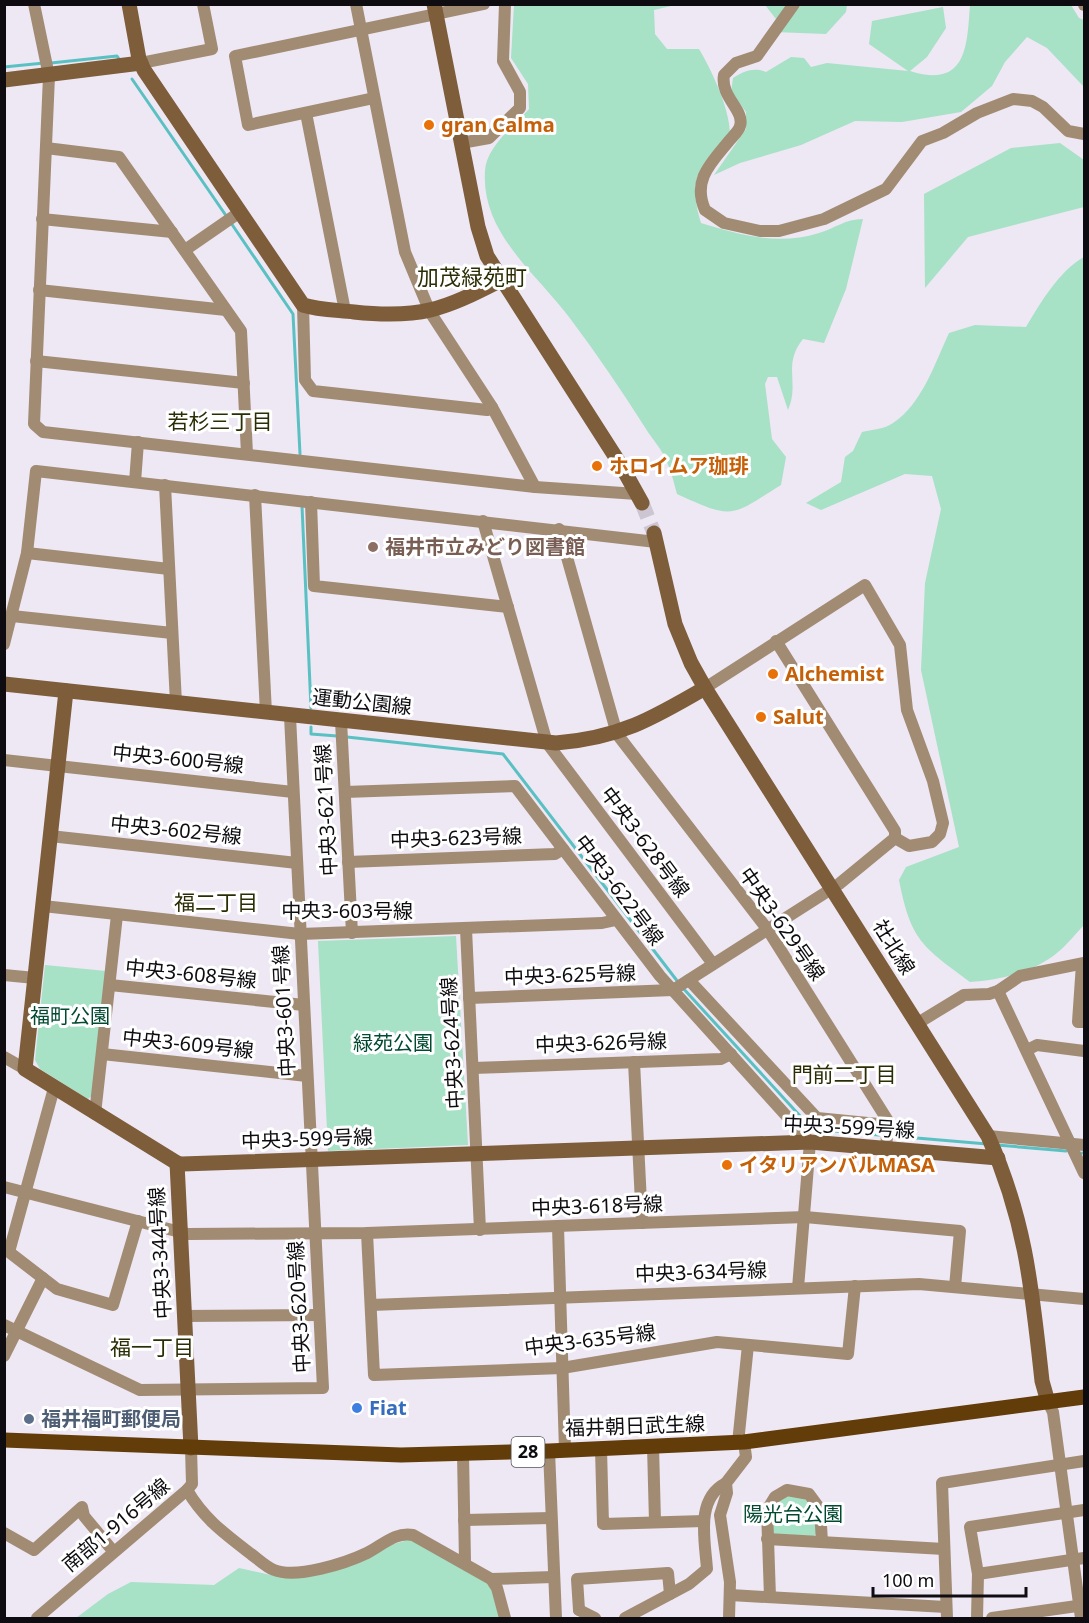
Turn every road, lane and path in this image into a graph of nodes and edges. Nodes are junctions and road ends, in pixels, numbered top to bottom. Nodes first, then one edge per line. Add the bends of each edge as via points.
1 (34, 4) edge
2 (129, 4) edge
3 (203, 4) edge
4 (356, 4) edge
5 (484, 4) edge
6 (505, 4) edge
7 (794, 4) edge
8 (435, 9) edge
9 (362, 29) junction
10 (141, 63) junction
11 (47, 67) junction
12 (4, 81) edge
13 (374, 98) junction
14 (306, 112) junction
15 (1084, 134) edge
16 (461, 143) junction
17 (46, 148) junction
18 (233, 217) junction
19 (42, 219) junction
20 (172, 232) junction
21 (185, 250) junction
22 (501, 280) junction
23 (39, 290) junction
24 (303, 304) junction
25 (226, 310) junction
26 (345, 311) junction
27 (430, 312) junction
28 (36, 361) junction
29 (244, 383) junction
30 (492, 407) junction
31 (138, 442) junction
32 (247, 454) junction
33 (135, 482) junction
34 (165, 485) junction
35 (535, 487) junction
36 (255, 495) junction
37 (640, 498) joint
38 (311, 502) junction
39 (483, 521) junction
40 (559, 529) junction
41 (655, 538) joint
42 (27, 553) junction
43 (169, 569) junction
44 (508, 607) junction
45 (12, 616) junction
46 (172, 633) junction
47 (776, 641) junction
48 (4, 644) edge
49 (4, 684) edge
50 (705, 688) junction
51 (66, 691) junction
52 (176, 703) junction
53 (266, 713) junction
54 (290, 716) junction
55 (341, 721) junction
56 (617, 734) junction
57 (547, 743) junction
58 (4, 760) edge
59 (58, 765) junction
60 (293, 792) junction
61 (345, 792) junction
62 (50, 836) junction
63 (895, 838) junction
64 (562, 849) junction
65 (348, 862) junction
66 (297, 863) junction
67 (833, 888) junction
68 (43, 906) junction
69 (117, 915) junction
70 (616, 920) junction
71 (466, 929) junction
72 (768, 930) junction
73 (352, 933) junction
74 (300, 934) junction
75 (1083, 963) edge
76 (713, 964) junction
77 (4, 975) edge
78 (35, 978) junction
79 (110, 985) junction
80 (681, 985) junction
81 (998, 991) junction
82 (469, 998) junction
83 (304, 1005) junction
84 (1084, 1022) edge
85 (918, 1023) junction
86 (1027, 1050) junction
87 (1084, 1051) edge
88 (102, 1054) junction
89 (731, 1054) junction
90 (4, 1057) edge
91 (634, 1062) junction
92 (473, 1068) junction
93 (25, 1069) junction
94 (307, 1076) junction
95 (54, 1088) junction
96 (95, 1114) junction
97 (888, 1125) junction
98 (810, 1142) junction
99 (1070, 1142) junction
100 (992, 1145) junction
101 (1084, 1145) edge
102 (639, 1149) junction
103 (886, 1149) junction
104 (477, 1155) junction
105 (311, 1161) junction
106 (177, 1163) junction
107 (1084, 1173) edge
108 (4, 1186) edge
109 (26, 1192) junction
110 (805, 1217) junction
111 (138, 1221) junction
112 (642, 1223) junction
113 (558, 1227) junction
114 (480, 1230) junction
115 (180, 1232) junction
116 (315, 1233) junction
117 (367, 1233) junction
118 (43, 1278) junction
119 (855, 1286) junction
120 (955, 1287) junction
121 (798, 1288) junction
122 (1032, 1294) junction
123 (560, 1297) junction
124 (1084, 1299) edge
125 (371, 1305) junction
126 (319, 1315) junction
127 (184, 1316) junction
128 (4, 1325) edge
129 (17, 1332) junction
130 (748, 1345) junction
131 (4, 1356) edge
132 (562, 1368) junction
133 (188, 1389) junction
134 (1084, 1397) edge
135 (1048, 1402) junction
136 (4, 1440) edge
137 (741, 1442) junction
138 (653, 1446) junction
139 (191, 1448) junction
140 (601, 1449) junction
141 (565, 1450) junction
142 (549, 1451) junction
143 (463, 1453) junction
144 (1084, 1461) edge
145 (1060, 1465) junction
146 (726, 1484) junction
147 (187, 1490) junction
148 (1084, 1510) edge
149 (1067, 1512) junction
150 (551, 1518) junction
151 (464, 1520) junction
152 (704, 1521) junction
153 (656, 1522) junction
154 (4, 1533) edge
155 (767, 1539) junction
156 (822, 1542) junction
157 (944, 1549) junction
158 (113, 1551) junction
159 (1079, 1558) edge
160 (465, 1562) junction
161 (978, 1574) junction
162 (553, 1577) junction
163 (491, 1579) junction
164 (670, 1594) junction
165 (730, 1595) junction
166 (770, 1597) junction
167 (1082, 1605) edge
168 (946, 1613) edge
169 (575, 1614) edge
170 (37, 1618) edge
171 (505, 1618) edge
172 (556, 1618) edge
173 (595, 1618) edge
174 (625, 1618) edge
175 (729, 1618) edge
176 (977, 1618) edge
177 (992, 1618) edge
178 (1081, 1618) edge

1 - 11 street
2 - 10 street
3 - 10 street via 212,49
4 - 9 street
5 - 8 street
6 - 16 street via 503,61 520,92 520,108 489,138
7 - 15 street via 757,56 736,63 724,75 723,88 740,117 740,127 703,174 700,192 705,210 724,223 779,231 824,219 886,189 922,141 944,133 977,112 1013,99 1032,101 1068,131
8 - 9 street
8 - 16 street
9 - 13 street
9 - 14 street via 235,56 248,124
10 - 11 street
10 - 18 street
11 - 12 street
11 - 17 street
13 - 14 street
13 - 27 street via 405,252
14 - 26 street
16 - 22 street via 478,227 487,256
17 - 19 street
17 - 20 street via 119,157
18 - 21 street
18 - 24 street
19 - 20 street
19 - 23 street
20 - 21 street
21 - 25 street
22 - 27 street
22 - 37 street
23 - 25 street
23 - 28 street
24 - 26 street
24 - 30 street via 305,380 313,391 487,410
25 - 29 street via 241,331
26 - 27 street via 402,316
27 - 30 street
28 - 29 street
28 - 31 street via 37,429
29 - 32 street
30 - 35 street
31 - 32 street
31 - 33 street
32 - 35 street
33 - 34 street
33 - 42 street via 36,471
34 - 36 street
34 - 43 street
35 - 37 street
36 - 38 street
36 - 53 street
38 - 39 street
38 - 44 street via 314,586
39 - 40 street
39 - 44 street
40 - 41 street
40 - 56 street
41 - 50 street, 社北線 via 675,624
42 - 43 street
42 - 45 street
43 - 46 street
44 - 57 street
45 - 46 street
45 - 48 street
46 - 52 street
47 - 50 street
47 - 63 street via 895,831
47 - 63 street via 866,585 900,645 907,710 933,781 943,822 940,834 932,842 909,846
49 - 51 street, 運動公園線
50 - 56 street, 運動公園線
50 - 67 street, 社北線
51 - 52 street, 運動公園線
51 - 59 street
52 - 53 street, 運動公園線
53 - 54 street, 運動公園線
54 - 55 street, 運動公園線
54 - 60 street, 中央3-601号線
55 - 57 street, 運動公園線
55 - 61 street, 中央3-621号線
56 - 57 street, 運動公園線
56 - 72 street, 中央3-629号線
57 - 76 street, 中央3-628号線
58 - 59 street, 中央3-600号線
59 - 60 street, 中央3-600号線
59 - 62 street
60 - 66 street, 中央3-601号線
61 - 64 street, 中央3-622号線 via 515,786
61 - 65 street, 中央3-621号線
62 - 66 street, 中央3-602号線
62 - 68 street
63 - 67 street
64 - 65 street, 中央3-623号線 via 555,854
64 - 70 street, 中央3-622号線
65 - 73 street, 中央3-621号線
66 - 74 street, 中央3-601号線
67 - 72 street
67 - 85 street, 社北線
68 - 69 street, 中央3-603号線
68 - 78 street
69 - 74 street, 中央3-603号線
69 - 79 street
70 - 71 street, 中央3-603号線
70 - 80 street, 中央3-622号線
71 - 73 street, 中央3-603号線
71 - 82 street, 中央3-624号線
72 - 76 street
72 - 97 street, 中央3-629号線
73 - 74 street, 中央3-603号線
74 - 83 street, 中央3-601号線
75 - 81 street via 1020,976
75 - 84 street via 1078,1022
76 - 80 street
77 - 78 street
78 - 93 street
79 - 83 street, 中央3-608号線
79 - 88 street
80 - 82 street, 中央3-625号線
80 - 89 street, 中央3-622号線
80 - 97 street via 817,1118
81 - 85 street via 964,995
81 - 86 street
82 - 92 street, 中央3-624号線
83 - 94 street, 中央3-601号線
85 - 100 street, 社北線
86 - 87 street via 1037,1045
86 - 99 street
88 - 94 street, 中央3-609号線
88 - 96 street
89 - 91 street, 中央3-626号線 via 721,1059
89 - 98 street, 中央3-622号線
90 - 93 street
91 - 92 street, 中央3-626号線
91 - 102 street
92 - 104 street, 中央3-624号線
93 - 95 street
94 - 105 street, 中央3-601号線
95 - 96 street
95 - 109 street
96 - 106 street
97 - 103 street
98 - 102 street, 中央3-599号線
98 - 103 street, 中央3-599号線
98 - 110 street
99 - 100 street
99 - 101 street
99 - 107 street
100 - 103 street, 中央3-599号線
100 - 122 street, 社北線 via 1020,1224
102 - 104 street, 中央3-599号線
102 - 112 street
104 - 105 street, 中央3-599号線
104 - 114 street, 中央3-624号線
105 - 106 street, 中央3-599号線
105 - 116 street, 中央3-620号線
106 - 115 street, 中央3-344号線
108 - 109 street, 中央3-618号線
109 - 111 street, 中央3-618号線
109 - 118 street via 9,1252
110 - 112 street, 中央3-618号線
110 - 120 street, 中央3-618号線 via 960,1231
110 - 121 street
111 - 115 street, 中央3-618号線
111 - 118 street via 112,1305 57,1289
112 - 113 street, 中央3-618号線
113 - 114 street, 中央3-618号線
113 - 123 street
114 - 117 street, 中央3-618号線
115 - 116 street, 中央3-618号線
115 - 127 street, 中央3-344号線
116 - 117 street, 中央3-618号線
116 - 126 street, 中央3-620号線
117 - 125 street, 中央3-635号線
118 - 129 street
119 - 120 street, 中央3-634号線
119 - 121 street, 中央3-634号線
119 - 130 street, 中央3-635号線 via 848,1354
120 - 122 street, 中央3-634号線
121 - 123 street, 中央3-634号線
122 - 124 street, 中央3-634号線
122 - 135 street, 社北線
123 - 125 street, 中央3-634号線
123 - 132 street
125 - 132 street, 中央3-635号線 via 374,1376
126 - 127 street
126 - 133 street, 中央3-620号線 via 323,1388
127 - 133 street, 中央3-344号線
128 - 129 street
129 - 131 street
129 - 133 street via 140,1390
130 - 132 street, 中央3-635号線 via 717,1342
130 - 137 street
132 - 141 street
133 - 139 street, 中央3-344号線
134 - 135 main road, 福井朝日武生線 / 28
135 - 137 main road, 福井朝日武生線 / 28
135 - 145 street via 1053,1412
136 - 139 main road, 福井朝日武生線 / 28
137 - 138 main road, 福井朝日武生線 / 28
137 - 146 street via 746,1457
138 - 140 main road, 福井朝日武生線 / 28
138 - 153 street
139 - 143 main road, 福井朝日武生線 / 28 via 401,1455
139 - 147 street, 南部1-916号線 via 192,1484
140 - 141 main road, 福井朝日武生線 / 28
140 - 153 street via 603,1524
141 - 142 main road, 福井朝日武生線 / 28
142 - 143 main road, 福井朝日武生線 / 28
142 - 150 street
143 - 151 street
144 - 145 street
145 - 149 street
145 - 157 street via 942,1483
146 - 152 street via 712,1496
146 - 165 street via 720,1515
147 - 158 street, 南部1-916号線
147 - 160 street via 212,1524 273,1570 310,1570 340,1563 402,1533
148 - 149 street
149 - 159 street
149 - 161 street via 970,1527
150 - 151 street
150 - 162 street
151 - 160 street
152 - 153 street
152 - 164 street via 707,1569
154 - 158 street via 34,1550 82,1507 84,1516
155 - 156 street
155 - 156 street via 769,1502 782,1492 794,1490 809,1494 820,1509
155 - 166 street
156 - 157 street
157 - 168 street
158 - 170 street, 南部1-916号線
159 - 161 street
159 - 167 street
160 - 163 street
161 - 176 street
162 - 163 street
162 - 172 street
163 - 171 street
164 - 169 street via 668,1573 577,1579
164 - 174 street
165 - 166 street
165 - 175 street
166 - 168 street
167 - 177 street
167 - 178 street
169 - 173 street

